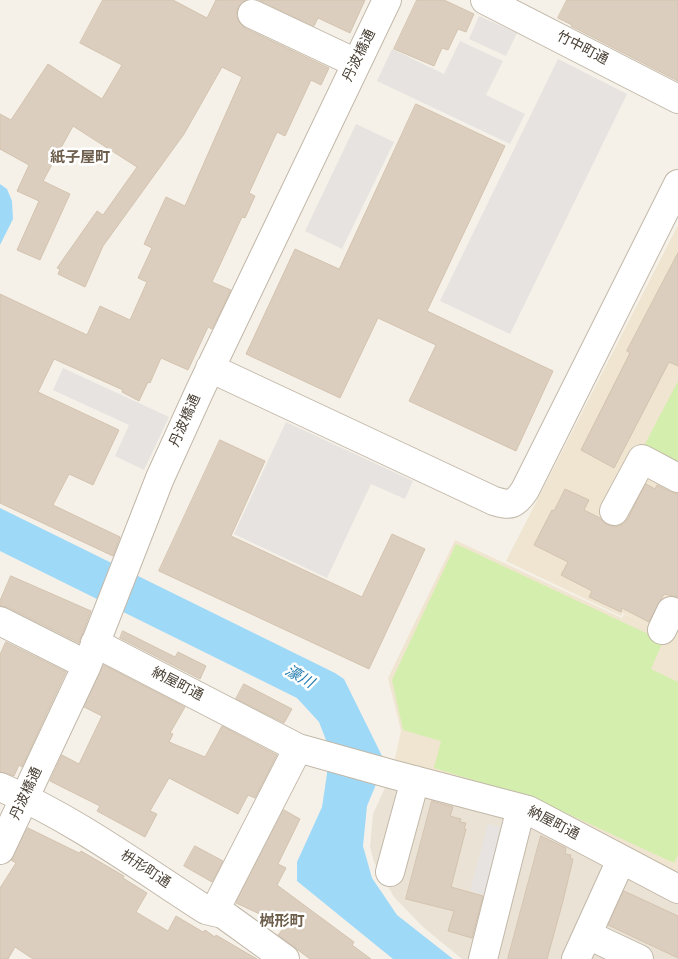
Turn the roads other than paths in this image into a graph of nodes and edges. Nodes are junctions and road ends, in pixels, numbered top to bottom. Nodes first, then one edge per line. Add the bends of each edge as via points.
1 (388, 0) edge
2 (485, 0) edge
3 (252, 14) dead end
4 (356, 63) junction
5 (678, 99) edge
6 (678, 184) edge
7 (210, 368) junction
8 (678, 478) edge
9 (614, 511) dead end
10 (0, 621) edge
11 (91, 654) junction
12 (306, 750) junction
13 (403, 777) junction
14 (0, 787) edge
15 (25, 798) junction
16 (521, 808) junction
17 (0, 850) edge
18 (621, 860) junction
19 (390, 872) dead end
20 (678, 889) edge
21 (214, 912) junction
22 (588, 935) junction
23 (284, 959) edge
24 (483, 959) edge
25 (576, 959) edge
26 (639, 959) edge

1 - 4 street, 丹波橋通
2 - 5 street, 竹中町通
3 - 4 street
4 - 7 street, 丹波橋通
6 - 7 street via 517,501 507,504 494,501
7 - 11 street, 丹波橋通 via 160,478
8 - 9 street via 642,459
10 - 11 street, 納屋町通
11 - 12 street, 納屋町通
11 - 15 street, 丹波橋通
12 - 13 street, 納屋町通
12 - 21 street
13 - 16 street, 納屋町通
13 - 19 street
14 - 15 street, 枡形町通
15 - 17 street, 丹波橋通
15 - 21 street, 枡形町通
16 - 18 street, 納屋町通
16 - 24 street
18 - 20 street, 納屋町通
18 - 22 street
21 - 23 street, 枡形町通 via 223,914
22 - 25 street
22 - 26 street

